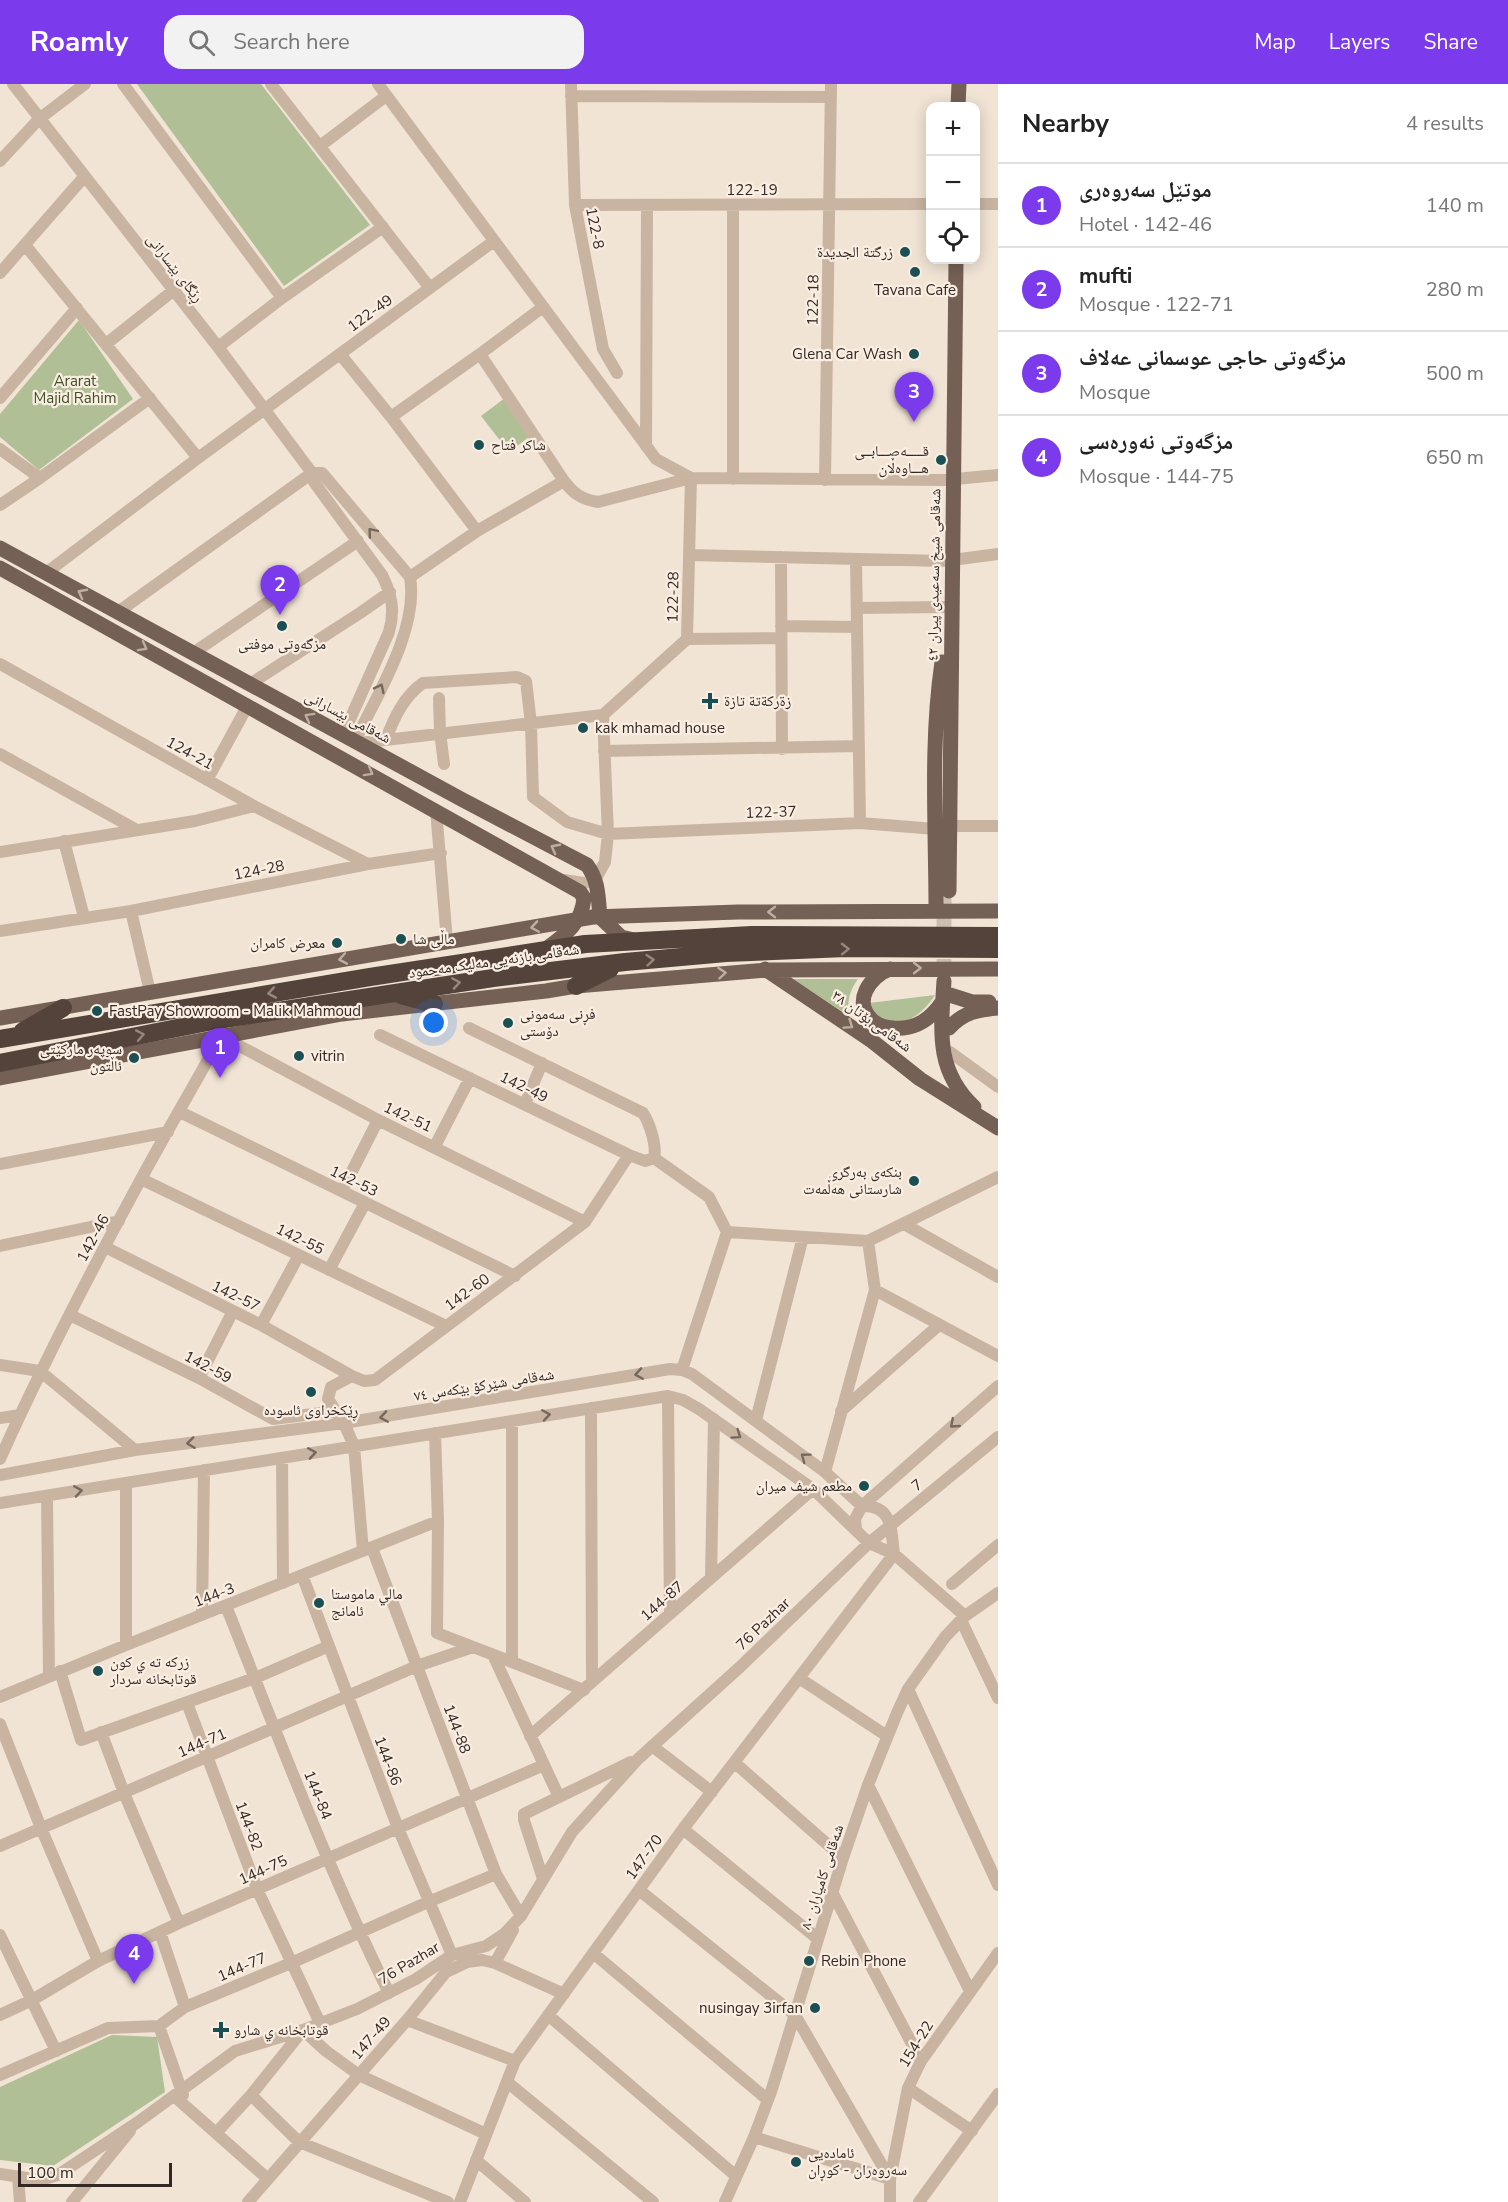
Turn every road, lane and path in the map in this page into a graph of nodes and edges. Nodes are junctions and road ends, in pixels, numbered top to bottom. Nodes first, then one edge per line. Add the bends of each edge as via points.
1 (13, 84) edge
2 (85, 84) edge
3 (123, 84) edge
4 (271, 84) edge
5 (378, 84) edge
6 (949, 84) edge
7 (959, 84) edge
8 (571, 90) edge
9 (831, 90) edge
10 (386, 96) junction
11 (948, 102) edge
12 (958, 102) edge
13 (39, 119) junction
14 (320, 146) junction
15 (0, 161) edge
16 (84, 177) junction
17 (926, 204) edge
18 (980, 204) edge
19 (998, 204) edge
20 (574, 205) junction
21 (733, 205) junction
22 (830, 205) junction
23 (647, 206) junction
24 (383, 227) junction
25 (494, 241) junction
26 (25, 245) junction
27 (947, 264) edge
28 (956, 264) edge
29 (0, 273) edge
30 (430, 288) junction
31 (174, 290) junction
32 (282, 298) junction
33 (543, 307) junction
34 (76, 308) junction
35 (106, 344) junction
36 (218, 347) junction
37 (340, 354) junction
38 (480, 354) junction
39 (617, 373) dead end
40 (0, 398) edge
41 (150, 398) junction
42 (263, 410) junction
43 (391, 417) junction
44 (646, 446) junction
45 (0, 450) edge
46 (198, 458) junction
47 (312, 473) junction
48 (998, 475) edge
49 (40, 478) junction
50 (691, 478) junction
51 (733, 479) junction
52 (949, 479) junction
53 (825, 480) junction
54 (564, 481) junction
55 (0, 505) edge
56 (477, 531) junction
57 (358, 541) junction
58 (0, 548) edge
59 (998, 554) edge
60 (689, 555) junction
61 (781, 557) junction
62 (856, 560) junction
63 (948, 560) junction
64 (1, 572) edge
65 (46, 573) junction
66 (410, 577) junction
67 (390, 592) junction
68 (944, 607) junction
69 (857, 608) junction
70 (118, 612) junction
71 (857, 627) junction
72 (780, 632) junction
73 (687, 639) junction
74 (193, 653) junction
75 (947, 656) junction
76 (0, 664) edge
77 (249, 684) junction
78 (439, 698) dead end
79 (248, 705) junction
80 (603, 715) junction
81 (531, 724) junction
82 (440, 732) junction
83 (386, 739) junction
84 (352, 740) junction
85 (858, 746) junction
86 (782, 749) junction
87 (604, 751) junction
88 (0, 754) edge
89 (444, 764) dead end
90 (207, 780) junction
91 (254, 806) junction
92 (436, 810) junction
93 (860, 824) junction
94 (957, 826) junction
95 (998, 826) edge
96 (135, 829) junction
97 (936, 829) junction
98 (608, 834) junction
99 (64, 841) junction
100 (0, 842) edge
101 (13, 850) junction
102 (0, 852) edge
103 (441, 853) junction
104 (577, 860) junction
105 (368, 864) junction
106 (562, 880) junction
107 (596, 880) junction
108 (946, 891) tunnel mouth
109 (936, 910) junction
110 (958, 910) junction
111 (131, 911) junction
112 (998, 911) edge
113 (84, 917) junction
114 (600, 917) junction
115 (578, 920) junction
116 (0, 931) edge
117 (998, 936) edge
118 (447, 941) junction
119 (643, 941) junction
120 (546, 949) junction
121 (998, 949) edge
122 (726, 953) junction
123 (625, 962) junction
124 (891, 968) junction
125 (767, 969) junction
126 (998, 969) edge
127 (576, 986) junction
128 (947, 989) junction
129 (150, 992) junction
130 (393, 993) junction
131 (998, 1000) edge
132 (434, 1004) junction
133 (63, 1008) junction
134 (998, 1008) edge
135 (0, 1018) edge
136 (219, 1028) junction
137 (469, 1028) dead end
138 (950, 1028) junction
139 (380, 1035) dead end
140 (7, 1038) edge
141 (950, 1052) junction
142 (31, 1057) junction
143 (0, 1063) edge
144 (542, 1063) junction
145 (51, 1068) junction
146 (0, 1078) edge
147 (470, 1078) junction
148 (998, 1087) edge
149 (525, 1104) junction
150 (180, 1112) junction
151 (378, 1120) junction
152 (997, 1123) edge
153 (168, 1131) junction
154 (435, 1146) junction
155 (629, 1155) junction
156 (654, 1158) junction
157 (0, 1164) edge
158 (998, 1177) edge
159 (141, 1179) junction
160 (342, 1191) junction
161 (364, 1203) junction
162 (119, 1221) junction
163 (585, 1222) junction
164 (904, 1224) junction
165 (727, 1232) junction
166 (803, 1236) junction
167 (868, 1241) junction
168 (0, 1246) edge
169 (105, 1247) junction
170 (299, 1255) junction
171 (329, 1270) junction
172 (515, 1276) junction
173 (998, 1277) edge
174 (875, 1290) junction
175 (233, 1311) junction
176 (70, 1315) junction
177 (261, 1325) junction
178 (939, 1325) junction
179 (446, 1326) junction
180 (998, 1356) edge
181 (0, 1365) edge
182 (681, 1370) junction
183 (40, 1371) junction
184 (352, 1376) junction
185 (199, 1378) junction
186 (998, 1386) edge
187 (668, 1396) junction
188 (591, 1408) junction
189 (337, 1411) junction
190 (840, 1412) junction
191 (20, 1414) junction
192 (0, 1418) edge
193 (714, 1419) junction
194 (756, 1420) junction
195 (512, 1421) junction
196 (344, 1424) junction
197 (435, 1433) junction
198 (998, 1437) edge
199 (354, 1446) junction
200 (135, 1450) junction
201 (282, 1458) junction
202 (0, 1459) edge
203 (204, 1470) junction
204 (825, 1472) junction
205 (0, 1475) edge
206 (126, 1483) junction
207 (813, 1489) junction
208 (47, 1496) junction
209 (0, 1503) edge
210 (862, 1506) junction
211 (438, 1521) junction
212 (891, 1526) junction
213 (856, 1529) junction
214 (869, 1543) junction
215 (998, 1545) edge
216 (368, 1550) junction
217 (894, 1554) junction
218 (855, 1556) joint
219 (302, 1575) junction
220 (711, 1578) junction
221 (283, 1583) junction
222 (952, 1584) dead end
223 (998, 1593) edge
224 (226, 1606) junction
225 (670, 1614) junction
226 (202, 1615) junction
227 (963, 1618) junction
228 (126, 1645) junction
229 (329, 1646) junction
230 (473, 1647) junction
231 (493, 1655) junction
232 (512, 1662) junction
233 (417, 1666) junction
234 (54, 1674) junction
235 (255, 1678) junction
236 (799, 1678) junction
237 (588, 1686) junction
238 (908, 1689) junction
239 (348, 1696) junction
240 (0, 1697) edge
241 (998, 1698) edge
242 (187, 1703) junction
243 (0, 1724) edge
244 (275, 1728) junction
245 (101, 1732) junction
246 (530, 1736) junction
247 (887, 1736) junction
248 (652, 1746) junction
249 (207, 1757) junction
250 (638, 1759) junction
251 (735, 1763) junction
252 (544, 1765) junction
253 (868, 1785) junction
254 (712, 1792) junction
255 (124, 1793) junction
256 (560, 1797) junction
257 (467, 1799) junction
258 (41, 1828) junction
259 (398, 1828) junction
260 (683, 1828) junction
261 (0, 1846) edge
262 (843, 1858) junction
263 (327, 1859) junction
264 (496, 1874) junction
265 (543, 1879) junction
266 (998, 1885) edge
267 (257, 1889) junction
268 (639, 1890) junction
269 (832, 1892) junction
270 (428, 1902) junction
271 (521, 1916) junction
272 (179, 1923) junction
273 (160, 1932) junction
274 (359, 1933) junction
275 (0, 1935) edge
276 (818, 1939) junction
277 (593, 1953) junction
278 (998, 1953) edge
279 (452, 1954) junction
280 (98, 1961) junction
281 (291, 1963) junction
282 (495, 1963) junction
283 (970, 1991) junction
284 (389, 1993) junction
285 (564, 1994) junction
286 (32, 2000) junction
287 (186, 2007) junction
288 (0, 2015) edge
289 (548, 2015) junction
290 (795, 2015) junction
291 (407, 2020) junction
292 (320, 2023) junction
293 (159, 2026) junction
294 (303, 2030) junction
295 (57, 2051) junction
296 (515, 2061) junction
297 (921, 2061) junction
298 (0, 2075) edge
299 (359, 2075) junction
300 (507, 2082) junction
301 (908, 2088) junction
302 (178, 2093) junction
303 (998, 2094) edge
304 (251, 2095) junction
305 (768, 2100) junction
306 (138, 2121) junction
307 (972, 2131) junction
308 (216, 2133) junction
309 (486, 2134) junction
310 (754, 2137) junction
311 (299, 2142) junction
312 (476, 2160) junction
313 (0, 2174) edge
314 (736, 2176) junction
315 (18, 2177) junction
316 (268, 2179) junction
317 (890, 2179) junction
318 (20, 2202) edge
319 (72, 2202) edge
320 (248, 2202) edge
321 (448, 2202) edge
322 (460, 2202) edge
323 (525, 2202) edge
324 (653, 2202) edge
325 (725, 2202) edge
326 (890, 2202) edge
327 (919, 2202) edge

1 - 13 street, ڕێگای بێسارانی
2 - 13 street
3 - 32 street
4 - 14 street
5 - 10 street
6 - 11 main road
7 - 12 main road
8 - 9 street
8 - 20 street, 122-8
9 - 22 street, 122-18
10 - 14 street
10 - 25 street
13 - 15 street
13 - 16 street, ڕێگای بێسارانی
14 - 24 street
16 - 26 street
16 - 31 street, ڕێگای بێسارانی
17 - 22 street, 122-19
18 - 19 street
20 - 23 street, 122-19
20 - 39 street, 122-8 via 603,349
21 - 22 street, 122-19
21 - 23 street, 122-19
21 - 51 street
22 - 53 street, 122-18
23 - 44 street
24 - 30 street
24 - 32 street
25 - 30 street, 122-49
25 - 33 street
26 - 29 street
26 - 34 street
27 - 52 main road, شەقامی شیخ سەعیدی پیران ٤٢
28 - 52 main road, شەقامی شیخ سەعیدی پیران ٤٢
30 - 37 street, 122-49
31 - 35 street
31 - 36 street, ڕێگای بێسارانی
32 - 36 street
33 - 38 street
33 - 44 street
34 - 35 street
34 - 40 street
35 - 41 street
36 - 42 street, ڕێگای بێسارانی
37 - 42 street, 122-49
37 - 43 street
38 - 43 street
38 - 54 street
41 - 46 street
41 - 49 street
42 - 46 street, 122-49
42 - 47 street, ڕێگای بێسارانی
43 - 56 street
44 - 50 street via 656,459
45 - 49 street
46 - 65 street, 122-49
47 - 57 street, ڕێگای بێسارانی via 314,482
66 -> 47 street, ڕێگای بێسارانی via 322,473
47 - 70 street
48 - 52 street
49 - 55 street
50 - 51 street
50 - 54 street via 598,502 574,494
50 - 60 street, 122-28
51 - 53 street
52 - 53 street
52 - 63 main road, شەقامی شیخ سەعیدی پیران ٤٢
54 - 56 street
56 - 66 street
57 - 67 street, ڕێگای بێسارانی
57 - 74 street
58 - 65 main road, شەقامی بێسارانی
59 - 63 street
60 - 61 street
60 - 73 street, 122-28
61 - 62 street
61 - 72 street
62 - 63 street
62 - 69 street
63 - 68 main road, شەقامی شیخ سەعیدی پیران ٤٢
63 - 75 main road, شەقامی شیخ سەعیدی پیران ٤٢
64 -> 79 main road
70 -> 65 main road, شەقامی بێسارانی
84 -> 66 street via 401,645 412,604
67 - 77 street
67 - 84 street via 393,606 389,632
68 - 69 street
68 - 75 main road, شەقامی شیخ سەعیدی پیران ٤٢
69 - 71 street
70 - 74 main road, شەقامی بێسارانی
71 - 72 street
71 - 85 street
72 - 73 street
72 - 86 street
73 - 80 street, 122-28
74 - 77 main road, شەقامی بێسارانی
75 - 94 main road via 956,700
75 - 97 main road via 937,705
75 - 108 main road, شەقامی شیخ سەعیدی پیران ٤٢
76 - 90 street, 124-21
84 -> 77 main road, شەقامی بێسارانی
78 - 82 street
79 - 90 street
79 -> 92 main road
80 - 81 street
80 - 87 street
81 - 82 street
81 - 83 street via 526,681 517,676 423,683 394,718
81 - 98 street, 122-37 via 533,797 567,822
82 - 83 street
82 - 89 street
83 - 84 street
104 -> 84 main road, شەقامی بێسارانی
85 - 86 street
85 - 93 street
86 - 87 street
87 - 98 street
88 - 96 street
90 - 91 street, 124-21
91 - 96 street via 195,821
91 - 105 street, 124-21
92 - 103 street
92 - 106 main road
93 - 97 street, 122-37
93 - 98 street, 122-37
94 - 95 street
94 - 110 main road
96 - 99 street
97 - 109 main road
98 - 107 street via 605,862
99 - 101 street
99 - 113 street
100 - 101 street
101 - 102 street
103 - 105 street, 124-28
103 - 118 street
104 - 106 main road
104 - 107 main road, شەقامی بێسارانی via 587,865
105 - 111 street, 124-28
106 - 107 street
106 - 115 main road via 584,898
107 - 114 main road
109 - 110 main road
109 -> 114 main road
110 - 112 main road
111 - 113 street, 124-28
111 - 129 street
113 - 116 street, 124-28
114 - 115 main road
114 - 119 main road via 621,937
115 -> 118 main road
115 - 120 main road
117 - 119 highway, شەقامی بازنەیی مەلیک مەحمود via 752,935
118 -> 129 main road
119 - 120 highway, شەقامی بازنەیی مەلیک مەحمود
120 -> 140 highway, شەقامی بازنەیی مەلیک مەحمود
122 -> 121 highway, شەقامی بازنەیی مەلیک مەحمود via 846,948
123 -> 122 highway, شەقامی بازنەیی مەلیک مەحمود
122 - 125 main road, شەقامی بۆتان ٣٨
123 - 127 highway
130 -> 123 highway, شەقامی بازنەیی مەلیک مەحمود
124 - 125 main road
124 -> 126 main road
124 - 128 main road via 873,978 864,997 869,1018 879,1025 903,1028 927,1020 936,1012
127 -> 125 main road
125 -> 152 main road, شەقامی بۆتان ٣٨ via 920,1079
127 - 132 main road
128 - 131 main road via 972,1002
128 - 138 main road
128 - 152 main road via 943,1042 946,1068 961,1095
129 - 133 main road
130 - 132 highway
130 - 136 highway, شەقامی بازنەیی مەلیک مەحمود
132 - 136 main road
133 - 135 main road
133 - 140 highway
134 - 138 main road via 968,1013
142 -> 136 highway, شەقامی بازنەیی مەلیک مەحمود
136 - 145 main road
136 - 150 street, 142-46
136 - 151 street, 142-51
137 - 144 street
138 - 141 main road
139 - 147 street, 142-49
141 - 148 street
141 - 152 main road via 967,1091
142 - 143 highway, شەقامی بازنەیی مەلیک مەحمود
142 - 145 highway
144 - 149 street
144 - 156 street via 643,1113 653,1140
145 - 146 main road
147 - 149 street, 142-49
147 - 154 street
149 - 155 street, 142-49
150 - 153 street, 142-46
150 - 160 street, 142-53
151 - 154 street, 142-51
151 - 160 street
153 - 157 street
153 - 159 street, 142-46
154 - 163 street, 142-51
155 - 156 street, 142-49 via 645,1161
155 - 163 street, 142-60
156 - 165 street via 709,1197
158 - 164 street
159 - 162 street, 142-46
159 - 170 street, 142-55
160 - 161 street, 142-53
161 - 171 street
161 - 172 street, 142-53
162 - 168 street
162 - 169 street, 142-46
163 - 172 street, 142-60
164 - 167 street
164 - 173 street
165 - 166 street
165 - 182 street
166 - 167 street
166 - 194 street
167 - 174 street
169 - 175 street, 142-57
169 - 176 street, 142-46
170 - 171 street, 142-55
170 - 177 street
171 - 179 street, 142-55
172 - 179 street, 142-60
174 - 178 street
174 - 190 street
175 - 177 street, 142-57
175 - 185 street
176 - 183 street, 142-46
176 - 185 street, 142-59
177 - 184 street, 142-57
178 - 180 street
178 - 190 street
179 - 184 street, 142-60 via 375,1380
181 - 183 street
182 - 194 street
182 -> 196 street, شەقامی شێرکۆ بێکەس ٧٤
183 - 191 street, 142-46
183 - 200 street
184 - 189 street via 331,1387 328,1400
185 - 189 street, 142-59 via 273,1419
186 -> 210 street
187 - 188 street
187 - 193 street via 683,1400
187 - 225 street
195 -> 188 street
188 - 237 street
189 - 196 street
190 - 204 street
191 - 192 street
191 - 202 street, 142-46
193 -> 207 street
193 - 220 street
204 -> 194 street
195 - 197 street
195 - 232 street
196 - 199 street, 144-88
196 -> 200 street, شەقامی شێرکۆ بێکەس ٧٤
197 - 199 street
197 - 211 street
198 - 212 street, 7
201 -> 199 street
199 - 216 street, 144-88
200 - 205 street, شەقامی شێرکۆ بێکەس ٧٤
201 - 203 street
201 - 221 street
203 - 206 street
203 - 226 street
204 - 210 street
208 -> 206 street
206 - 228 street
207 - 213 street
207 - 220 street, 144-87
208 - 209 street
208 - 234 street
210 - 212 street via 881,1509
210 - 213 street via 855,1519
211 - 216 street, 144-3
211 - 230 street via 436,1633
212 - 214 street, 7
212 - 217 street
213 - 214 street
214 - 217 street
214 - 218 street, 7
215 - 222 street
216 - 219 street, 144-3
216 - 233 street, 144-88
217 - 227 street
217 - 236 street, 147-70
218 - 248 street, 76 Pazhar
219 - 221 street, 144-3
219 - 229 street, 144-86
220 - 225 street, 144-87
221 - 224 street, 144-3
223 - 227 street, شەقامی کامیاران ٨٠
224 - 226 street, 144-3
224 - 235 street, 144-84
225 - 237 street, 144-87
226 - 228 street, 144-3
227 - 238 street, شەقامی کامیاران ٨٠
227 - 241 street
228 - 234 street, 144-3
229 - 235 street
229 - 239 street, 144-86
230 - 231 street
230 - 233 street, 144-71
231 - 232 street
231 - 246 street
232 - 237 street
233 - 239 street, 144-71
233 - 257 street, 144-88
234 - 240 street, 144-3
234 - 245 street via 81,1740
235 - 242 street
235 - 244 street, 144-84
236 - 247 street
236 - 251 street, 147-70
237 - 246 street, 144-87
238 - 247 street, شەقامی کامیاران ٨٠
238 - 266 street
239 - 244 street, 144-71
239 - 259 street, 144-86
242 - 245 street
242 - 249 street, 144-82
243 - 258 street
244 - 249 street, 144-71
244 - 263 street, 144-84
245 - 255 street
246 - 252 street
247 - 253 street, شەقامی کامیاران ٨٠
248 - 250 street, 76 Pazhar
248 - 254 street
249 - 255 street, 144-71
249 - 267 street, 144-82
250 - 256 street
250 - 265 street, 76 Pazhar via 572,1832
251 - 254 street, 147-70
251 - 262 street
252 - 256 street
252 - 257 street, 144-75
253 - 262 street, شەقامی کامیاران ٨٠
253 - 283 street
254 - 260 street, 147-70
255 - 258 street, 144-71
255 - 272 street
256 - 265 street via 524,1814
257 - 259 street, 144-75
257 - 264 street, 144-88
258 - 261 street, 144-71
258 - 280 street
259 - 263 street, 144-75
259 - 270 street, 144-86
260 - 268 street, 147-70
260 - 276 street
262 - 269 street, شەقامی کامیاران ٨٠
263 - 267 street, 144-75
263 - 274 street, 144-84
264 - 270 street, 144-77
264 - 271 street, 144-88
265 - 271 street, 76 Pazhar
267 - 272 street, 144-75
267 - 281 street, 144-82
268 - 277 street, 147-70
268 - 290 street
269 - 276 street, شەقامی کامیاران ٨٠
269 - 297 street
270 - 274 street, 144-77
270 - 279 street, 144-86
271 - 279 street, 76 Pazhar via 486,1946
271 - 282 street
272 - 273 street, 144-75
273 - 280 street, 144-75
273 - 287 street
274 - 281 street, 144-77
274 - 284 street, 144-84
275 - 286 street
276 - 290 street, شەقامی کامیاران ٨٠
277 - 285 street, 147-70
277 - 305 street
278 - 283 street, 154-22
279 - 284 street, 76 Pazhar
280 - 286 street, 144-75
281 - 287 street, 144-77
281 - 292 street, 144-82
282 - 285 street
282 - 291 street, 147-49 via 467,1962 446,1972
283 - 297 street, 154-22
284 - 292 street, 76 Pazhar
285 - 289 street, 147-70
286 - 288 street, 144-75
286 - 295 street
287 - 293 street, 144-77
289 - 296 street, 147-70
289 - 314 street
290 - 305 street, شەقامی کامیاران ٨٠
290 - 317 street
291 - 296 street
291 - 299 street, 147-49
292 - 294 street, 76 Pazhar
293 - 295 street via 108,2028
293 - 302 street
294 - 299 street
294 - 302 street, 76 Pazhar via 235,2051
294 - 304 street
295 - 298 street
296 - 300 street, 147-70
297 - 301 street, 154-22
299 - 309 street
299 - 311 street, 147-49
300 - 309 street, 147-70
300 - 324 street
301 - 307 street
301 - 317 street, 154-22
302 - 306 street, 76 Pazhar
302 - 308 street via 187,2107
303 - 307 street
304 - 308 street
304 - 311 street
305 - 310 street, شەقامی کامیاران ٨٠
306 - 315 street, 76 Pazhar via 58,2175 41,2180
306 - 319 street
307 - 327 street
308 - 316 street
309 - 312 street, 147-70
310 - 314 street, شەقامی کامیاران ٨٠
310 - 317 street
311 - 316 street, 147-49
311 - 321 street
312 - 322 street, 147-70
312 - 323 street
313 - 315 street, 76 Pazhar
314 - 325 street, شەقامی کامیاران ٨٠
315 - 318 street
316 - 320 street, 147-49
317 - 326 street, 154-22

